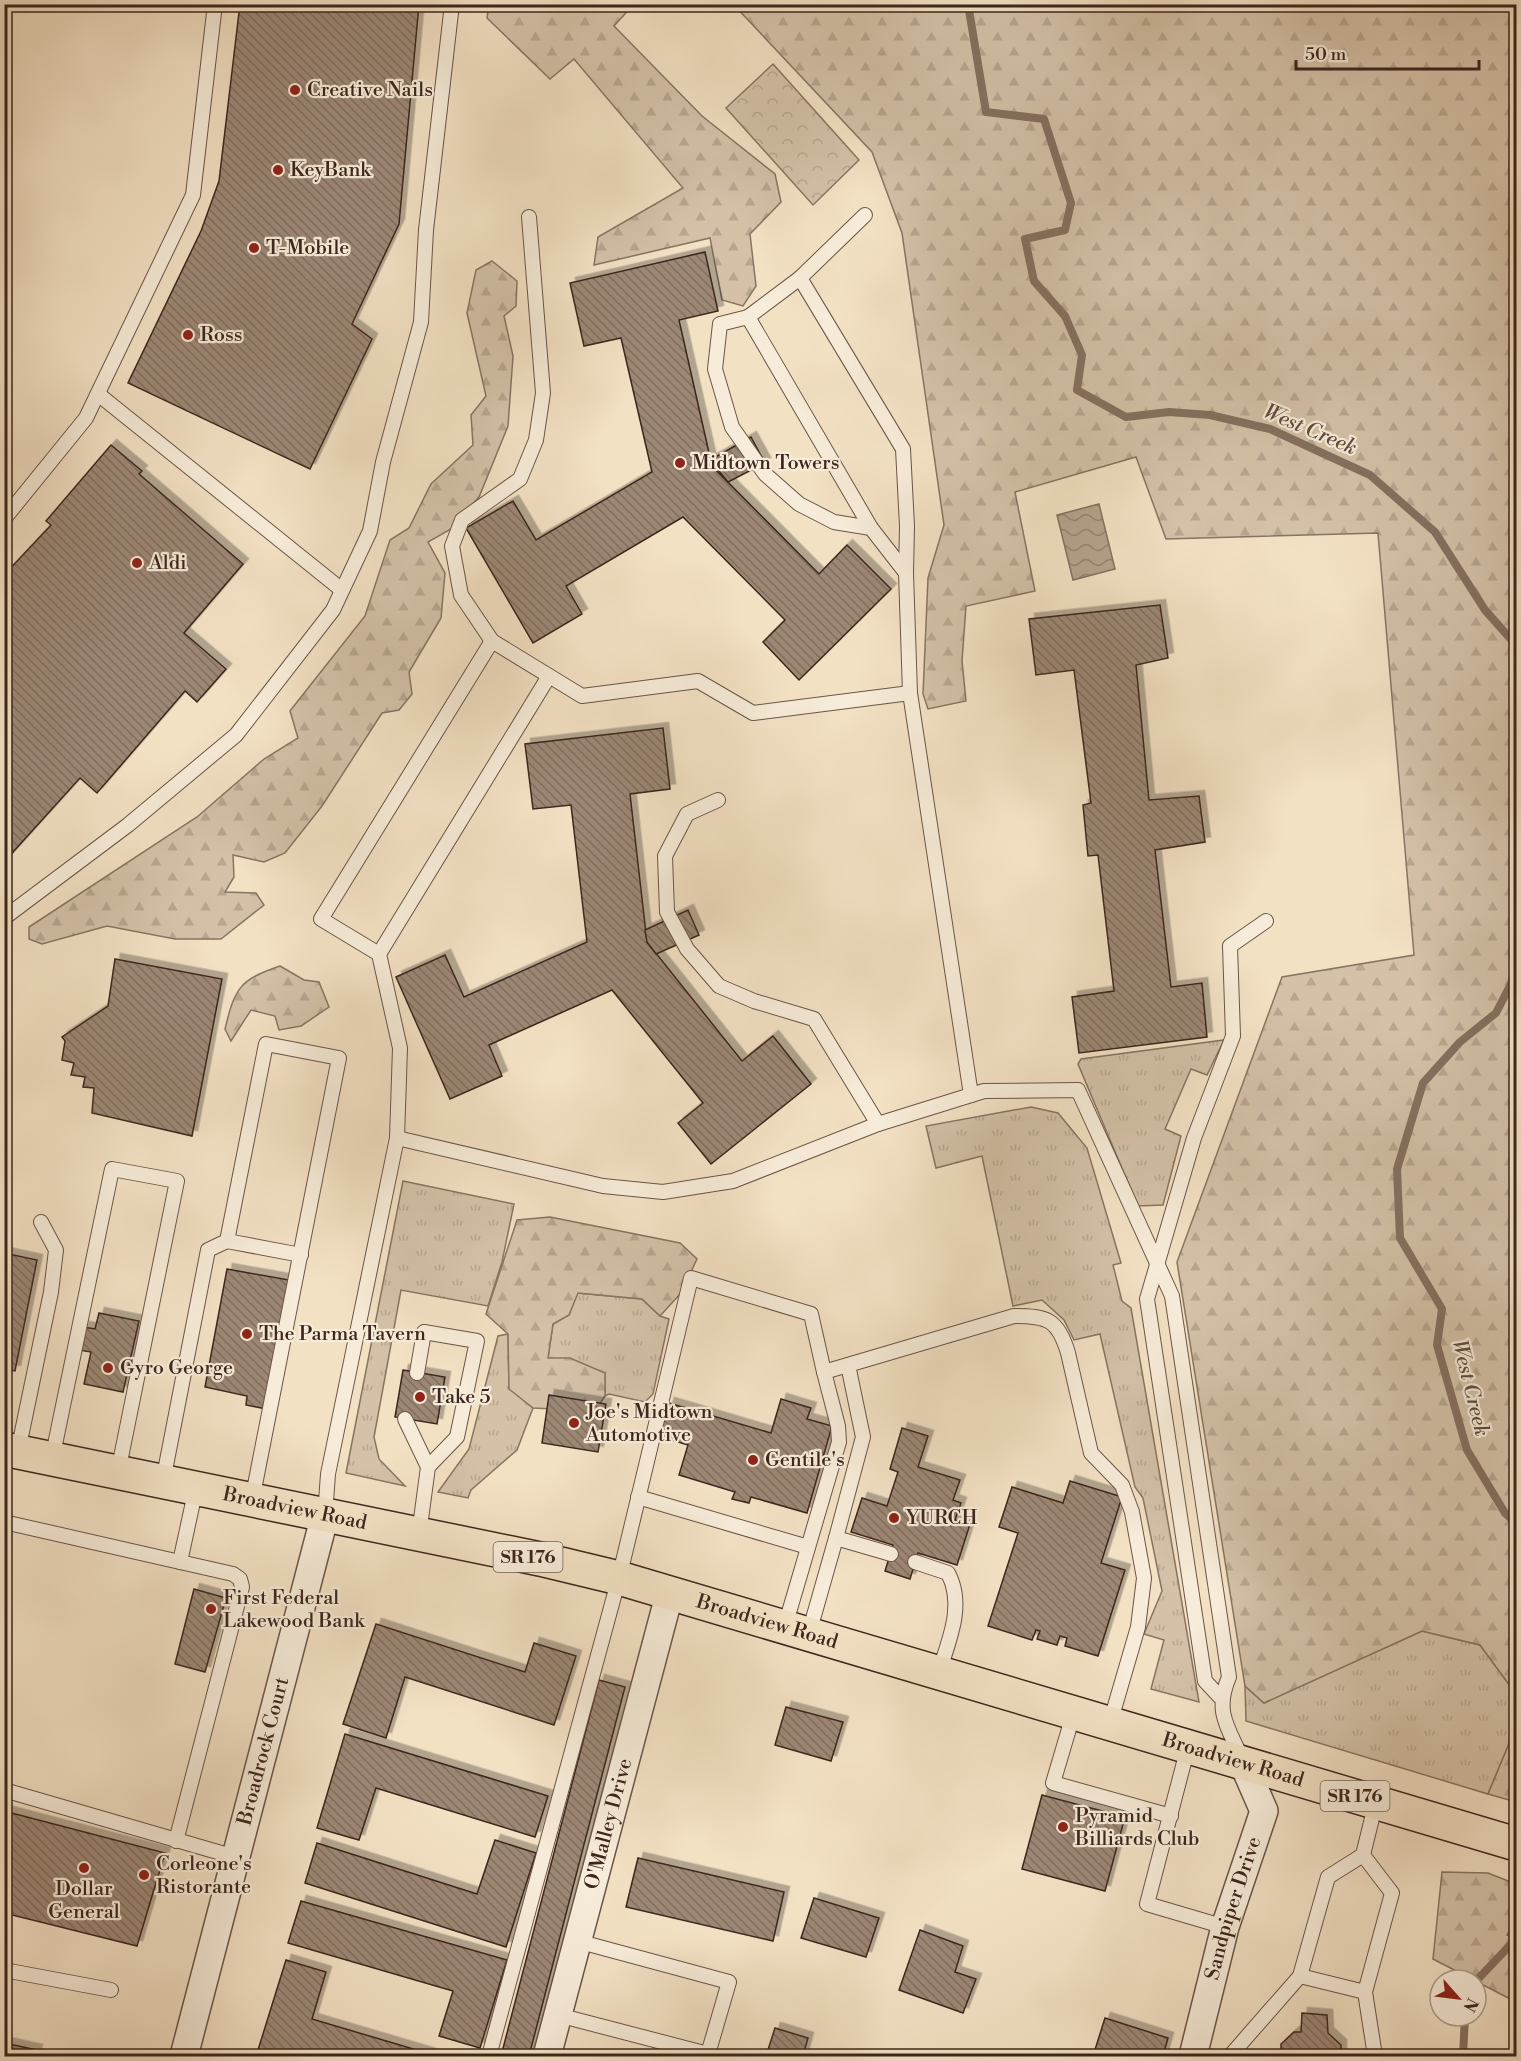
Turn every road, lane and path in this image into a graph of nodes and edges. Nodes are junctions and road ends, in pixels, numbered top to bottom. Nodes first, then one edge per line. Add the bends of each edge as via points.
1 (215, 4) edge
2 (452, 4) edge
3 (865, 215) dead end
4 (529, 217) dead end
5 (800, 278) junction
6 (748, 317) junction
7 (98, 394) junction
8 (4, 519) edge
9 (871, 528) junction
10 (906, 573) junction
11 (342, 590) junction
12 (492, 641) junction
13 (549, 676) junction
14 (910, 693) junction
15 (718, 800) dead end
16 (4, 918) edge
17 (1266, 921) dead end
18 (379, 954) junction
19 (971, 1095) junction
20 (878, 1124) junction
21 (397, 1138) junction
22 (41, 1222) dead end
23 (227, 1241) junction
24 (301, 1255) junction
25 (1156, 1266) junction
26 (848, 1365) junction
27 (824, 1372) junction
28 (417, 1373) dead end
29 (405, 1419) dead end
30 (11, 1450) edge
31 (52, 1459) junction
32 (428, 1467) junction
33 (118, 1472) junction
34 (163, 1481) junction
35 (196, 1488) junction
36 (638, 1497) junction
37 (252, 1500) junction
38 (325, 1515) junction
39 (4, 1522) edge
40 (419, 1534) junction
41 (836, 1538) junction
42 (808, 1547) junction
43 (891, 1554) dead end
44 (180, 1562) junction
45 (915, 1562) dead end
46 (620, 1578) junction
47 (670, 1592) junction
48 (797, 1629) junction
49 (939, 1672) junction
50 (1220, 1697) junction
51 (1074, 1712) junction
52 (1110, 1723) junction
53 (1188, 1747) junction
54 (1243, 1763) junction
55 (4, 1790) edge
56 (1376, 1802) junction
57 (1171, 1816) junction
58 (176, 1841) junction
59 (1516, 1844) edge
60 (1363, 1855) junction
61 (235, 1857) junction
62 (1225, 1927) junction
63 (578, 1941) junction
64 (4, 1970) edge
65 (1300, 1976) junction
66 (111, 1990) dead end
67 (1365, 1992) junction
68 (558, 2015) junction
69 (184, 2056) edge
70 (489, 2056) edge
71 (547, 2056) edge
72 (1193, 2056) edge
73 (1230, 2056) edge
74 (1375, 2056) edge

1 - 7 lane via 193,195
2 - 11 lane via 426,230 421,322 383,462 370,531
3 - 5 lane
4 - 12 lane via 543,393 536,440 520,478 462,520 452,546 461,595
5 - 6 lane
5 - 10 lane via 903,449 908,526
6 - 9 lane
6 - 9 lane via 720,324 715,369 732,427 765,474 799,504 834,522
7 - 8 lane via 86,418
7 - 11 lane
9 - 10 lane
10 - 14 lane
11 - 16 lane via 333,610 236,735 128,825
12 - 13 lane
12 - 18 lane via 321,919
13 - 14 lane via 582,696 698,681 753,714
13 - 18 lane
14 - 19 lane
15 - 20 lane via 687,814 664,856 667,912 687,949 719,986 813,1019
17 - 25 lane via 1230,946 1233,1036 1194,1138
18 - 21 lane via 400,1048
19 - 20 lane
19 - 25 lane via 984,1091 1078,1090
20 - 21 lane via 733,1181 663,1192 603,1186
21 - 38 lane via 328,1474
22 - 30 lane via 56,1250 51,1292
23 - 24 lane
23 - 24 lane via 266,1044 339,1058
23 - 34 lane via 208,1250
24 - 37 lane
25 - 50 lane via 1172,1296 1229,1677
25 - 50 lane via 1147,1299 1205,1681
26 - 27 lane
26 - 41 lane via 863,1437
26 - 52 lane via 1014,1316 1038,1316 1053,1322 1068,1353 1091,1453 1122,1485 1132,1512 1144,1578 1138,1627
27 - 36 lane via 811,1314 691,1278
27 - 42 lane via 839,1442
28 - 32 lane via 424,1332 477,1341 458,1437
29 - 32 lane
30 - 31 main road, Broadview Road / SR 176
31 - 33 main road, Broadview Road / SR 176
31 - 33 lane via 112,1169 177,1181
32 - 40 lane
33 - 34 main road, Broadview Road / SR 176
34 - 35 main road, Broadview Road / SR 176
35 - 37 main road, Broadview Road / SR 176
35 - 44 lane
36 - 42 lane
36 - 46 lane
37 - 38 main road, Broadview Road / SR 176
38 - 40 main road, Broadview Road / SR 176
38 - 61 street, Broadrock Court
39 - 44 lane
40 - 46 main road, Broadview Road / SR 176
41 - 43 lane
41 - 48 lane
42 - 48 lane
44 - 58 lane via 233,1574 242,1587
45 - 49 lane via 948,1573 955,1588 954,1621
46 - 47 main road, Broadview Road / SR 176
46 - 70 lane
47 - 48 main road, Broadview Road / SR 176
47 - 63 street, O'Malley Drive
48 - 49 main road, Broadview Road / SR 176
49 - 51 main road, Broadview Road / SR 176
50 - 54 lane via 1222,1713
51 - 52 main road, Broadview Road / SR 176
51 - 57 lane via 1053,1783
52 - 53 main road, Broadview Road / SR 176
53 - 54 main road, Broadview Road / SR 176
53 - 57 lane
54 - 56 main road, Broadview Road / SR 176
54 - 62 street, Sandpiper Drive via 1264,1811
55 - 58 lane
56 - 59 main road, Broadview Road / SR 176
56 - 60 lane
57 - 62 lane via 1147,1904
58 - 61 lane
60 - 65 lane via 1328,1877
60 - 67 lane via 1392,1893
61 - 69 street, Broadrock Court
62 - 72 street, Sandpiper Drive
63 - 68 street, O'Malley Drive
63 - 68 lane via 729,1982 708,2054
64 - 66 lane
65 - 67 lane
65 - 73 lane
67 - 74 lane
68 - 71 street, O'Malley Drive

